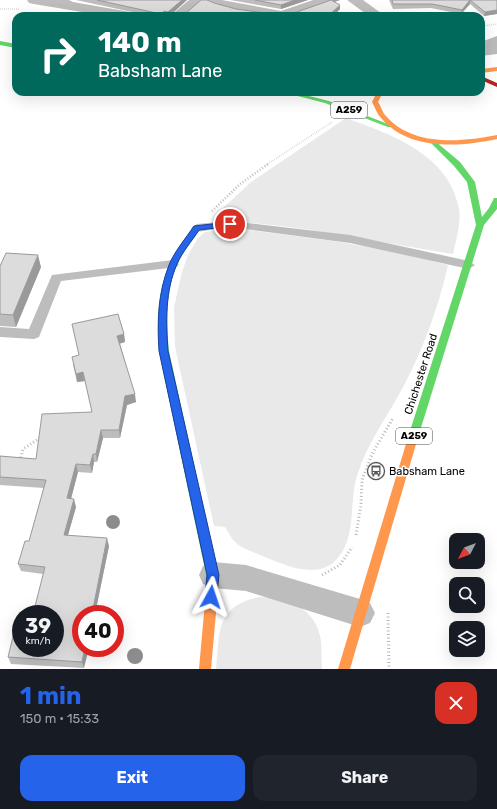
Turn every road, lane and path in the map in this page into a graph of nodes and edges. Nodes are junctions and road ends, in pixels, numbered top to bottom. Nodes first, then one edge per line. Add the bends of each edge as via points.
1 (34, 0) edge
2 (197, 0) edge
3 (210, 0) edge
4 (326, 0) edge
5 (354, 0) edge
6 (61, 1) edge
7 (106, 12) edge
8 (182, 12) edge
9 (263, 12) edge
10 (291, 12) edge
11 (376, 12) edge
12 (497, 24) edge
13 (485, 26) edge
14 (0, 43) edge
15 (12, 45) edge
16 (497, 69) edge
17 (485, 70) edge
18 (485, 80) edge
19 (497, 85) edge
20 (303, 96) edge
21 (378, 96) edge
22 (349, 110) junction
23 (400, 131) junction
24 (497, 137) edge
25 (433, 142) junction
26 (497, 200) edge
27 (480, 225) junction
28 (197, 228) junction
29 (173, 264) junction
30 (469, 264) junction
31 (0, 332) edge
32 (396, 413) dead end
33 (41, 438) edge
34 (18, 466) edge
35 (355, 540) dead end
36 (353, 545) dead end
37 (213, 575) junction
38 (317, 576) dead end
39 (360, 613) junction
40 (204, 669) edge
41 (344, 669) edge

1 - 6 street
2 - 8 street
3 - 9 street via 225,6
4 - 10 street
5 - 11 street
6 - 7 street via 71,6
12 - 13 path
14 - 15 main road
16 - 17 main road
18 - 19 main road
20 - 22 main road, A259
21 - 23 main road via 375,102 378,112
22 - 23 main road, A259
22 - 28 path via 256,173 221,201
23 - 25 main road
24 - 25 main road via 484,142 461,144
25 - 27 main road, Chichester Road / A259 via 457,164 471,182
26 - 27 main road, Chichester Road / A259
27 - 30 main road, Chichester Road / A259
28 - 29 main road
28 - 30 lane via 230,224 350,239
29 - 31 lane via 56,278 34,334
29 - 37 main road via 164,295 161,323 164,351
30 - 39 main road, Chichester Road / A259
32 - 35 path via 372,454 362,480
33 - 34 path via 23,449
36 - 38 path via 341,566
37 - 39 street via 246,578
37 - 40 main road
39 - 41 main road, Chichester Road / A259

